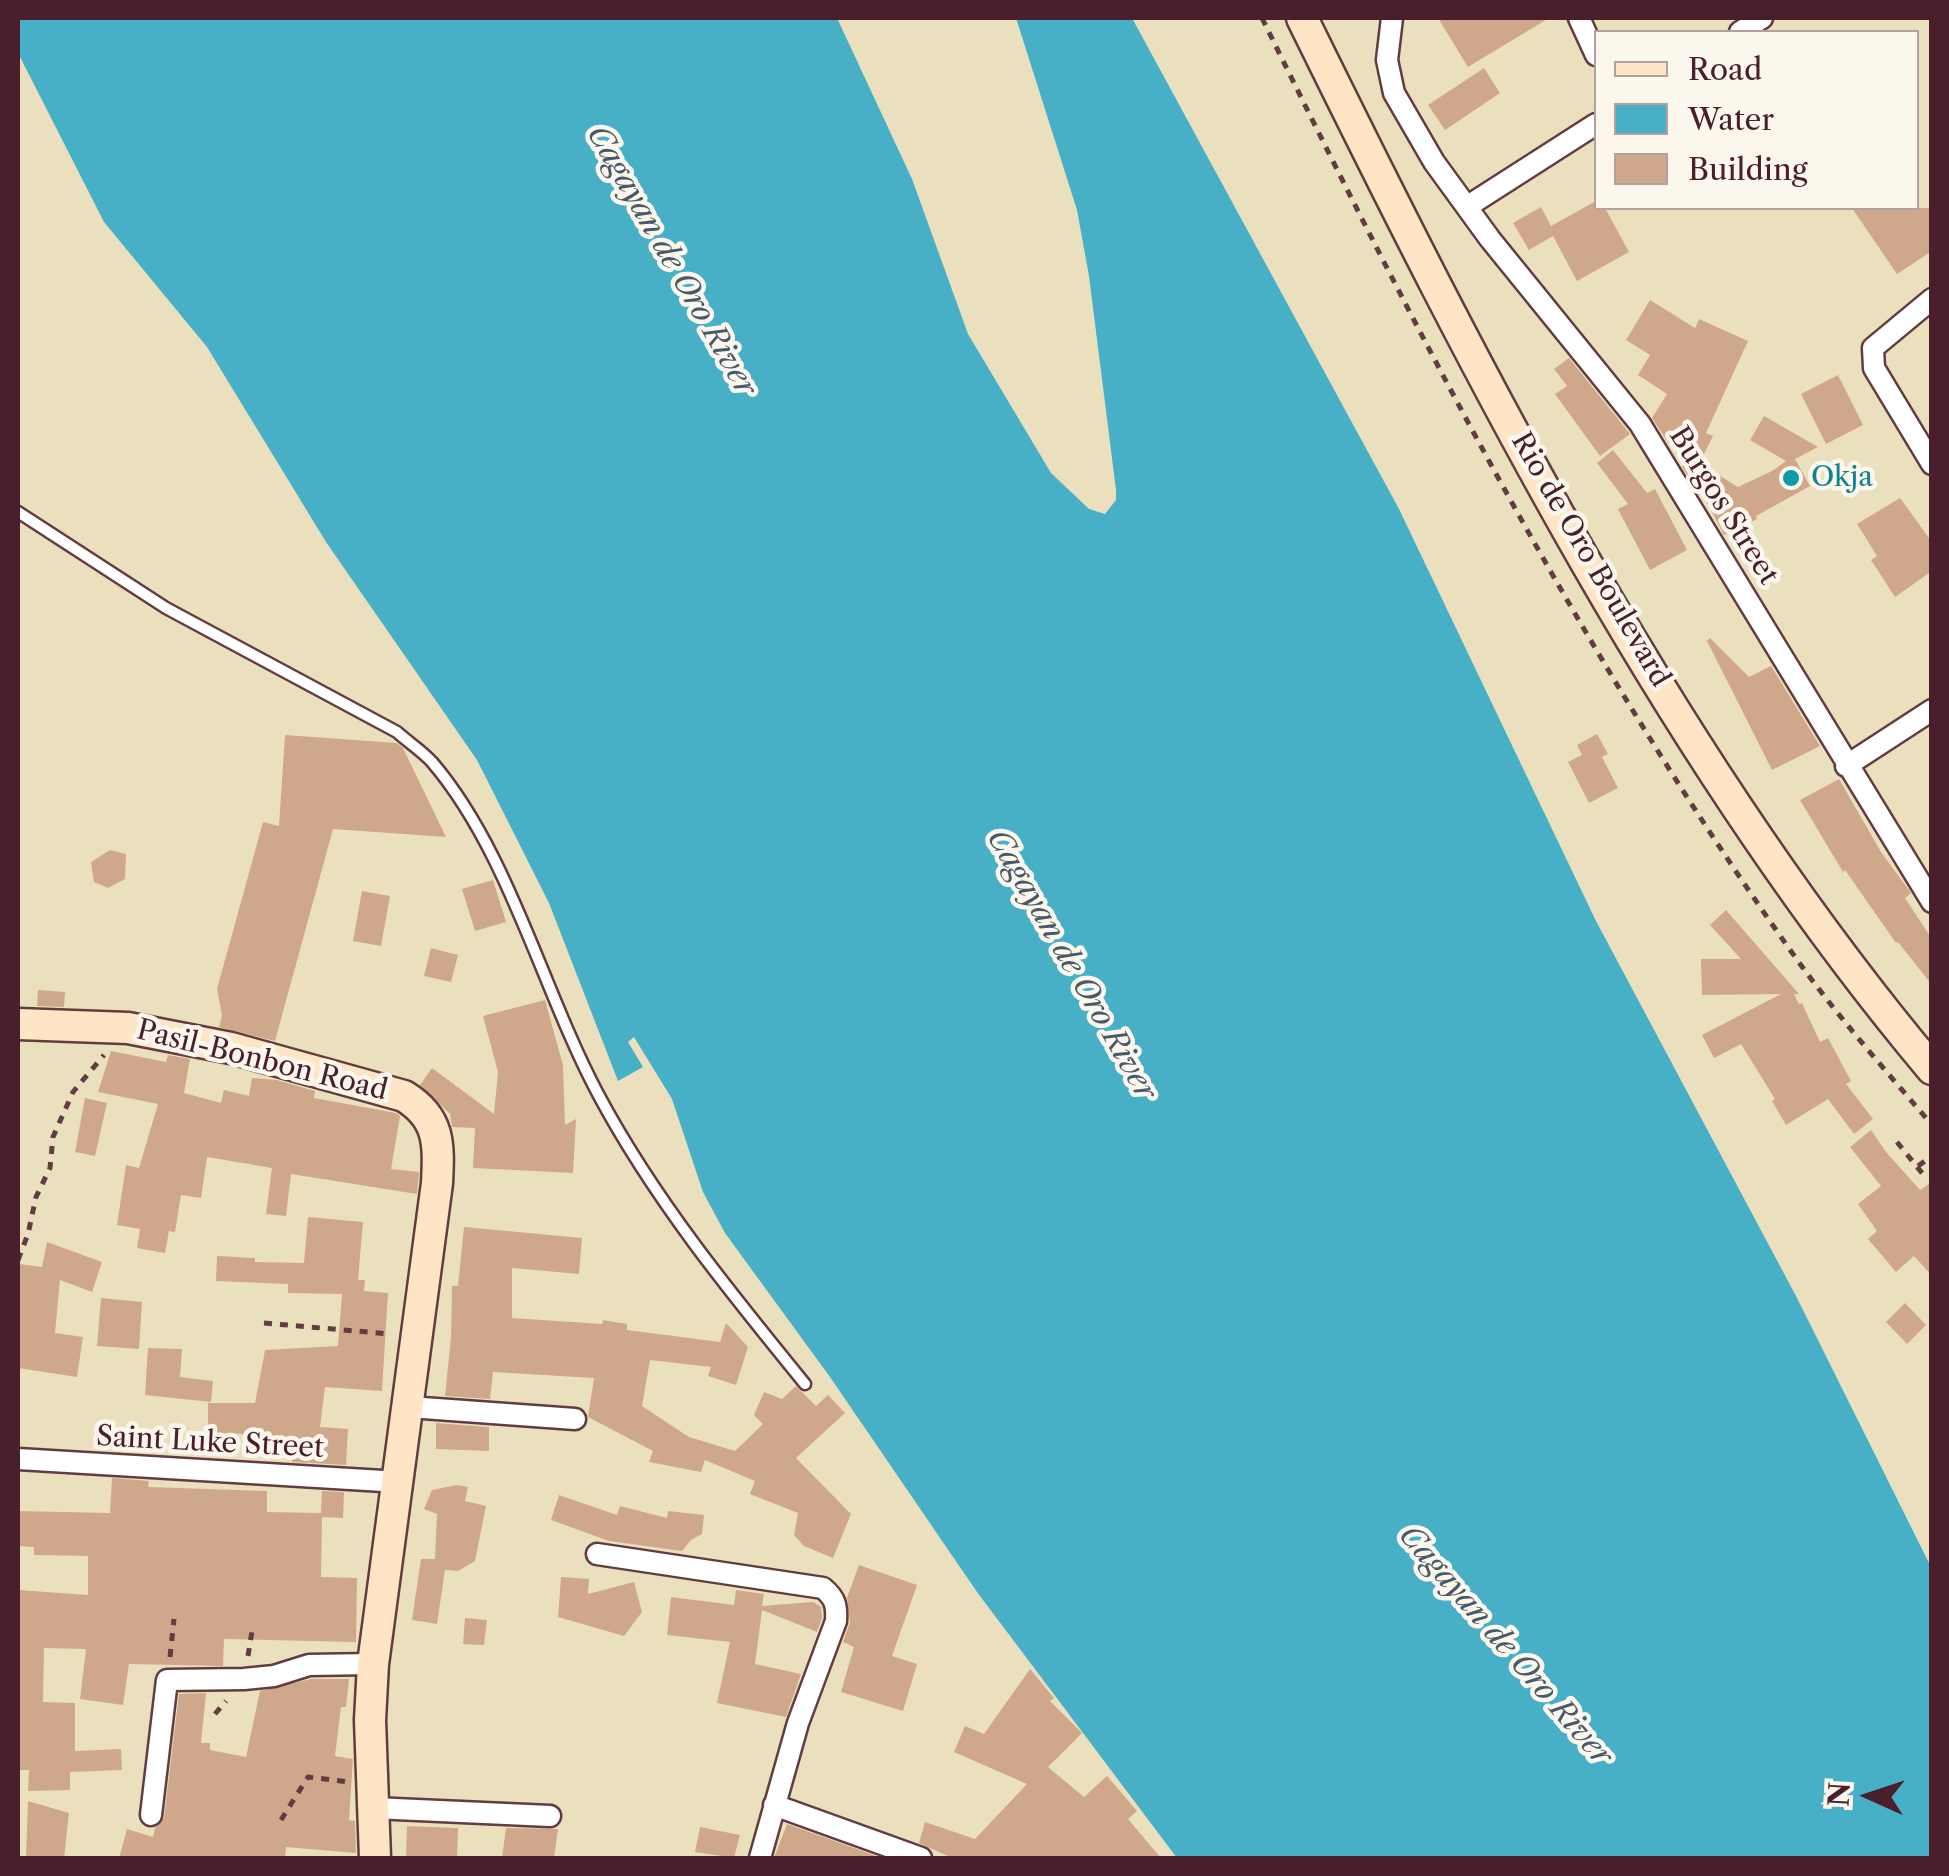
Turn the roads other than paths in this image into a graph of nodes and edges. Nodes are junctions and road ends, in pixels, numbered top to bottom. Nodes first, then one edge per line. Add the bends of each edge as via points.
1 (1302, 18) edge
2 (1392, 18) edge
3 (1580, 18) edge
4 (1594, 50) edge
5 (1594, 125) edge
6 (1468, 206) junction
7 (1932, 298) edge
8 (1932, 464) edge
9 (18, 512) edge
10 (1932, 710) edge
11 (1846, 766) junction
12 (1932, 902) edge
13 (18, 1024) edge
14 (1932, 1069) edge
15 (806, 1384) dead end
16 (409, 1407) junction
17 (575, 1418) dead end
18 (18, 1459) edge
19 (400, 1482) junction
20 (597, 1554) dead end
21 (374, 1664) junction
22 (372, 1797) junction
23 (774, 1804) junction
24 (151, 1815) dead end
25 (550, 1816) dead end
26 (375, 1858) edge
27 (760, 1858) edge
28 (921, 1858) edge

1 - 14 main road, Rio de Oro Boulevard via 1477,362 1609,601 1829,942
2 - 6 street, Burgos Street via 1387,60 1394,93
3 - 4 street
5 - 6 street
6 - 11 street, Burgos Street via 1640,424
7 - 8 street via 1873,348 1874,368
9 - 15 lane via 166,608 397,732 430,760 491,858 564,1028 617,1127 692,1242
10 - 11 street
11 - 12 street, Burgos Street
13 - 16 main road, Pasil-Bonbon Road via 128,1028 231,1048 404,1096 422,1107 438,1151
16 - 17 street
16 - 19 main road, Pasil-Bonbon Road
18 - 19 street, Saint Luke Street
19 - 21 main road, Pasil-Bonbon Road
20 - 23 street via 822,1588 833,1596 836,1621
21 - 22 main road, Pasil-Bonbon Road
21 - 24 street via 167,1680
22 - 25 street
22 - 26 main road, Pasil-Bonbon Road
23 - 27 street
23 - 28 street

